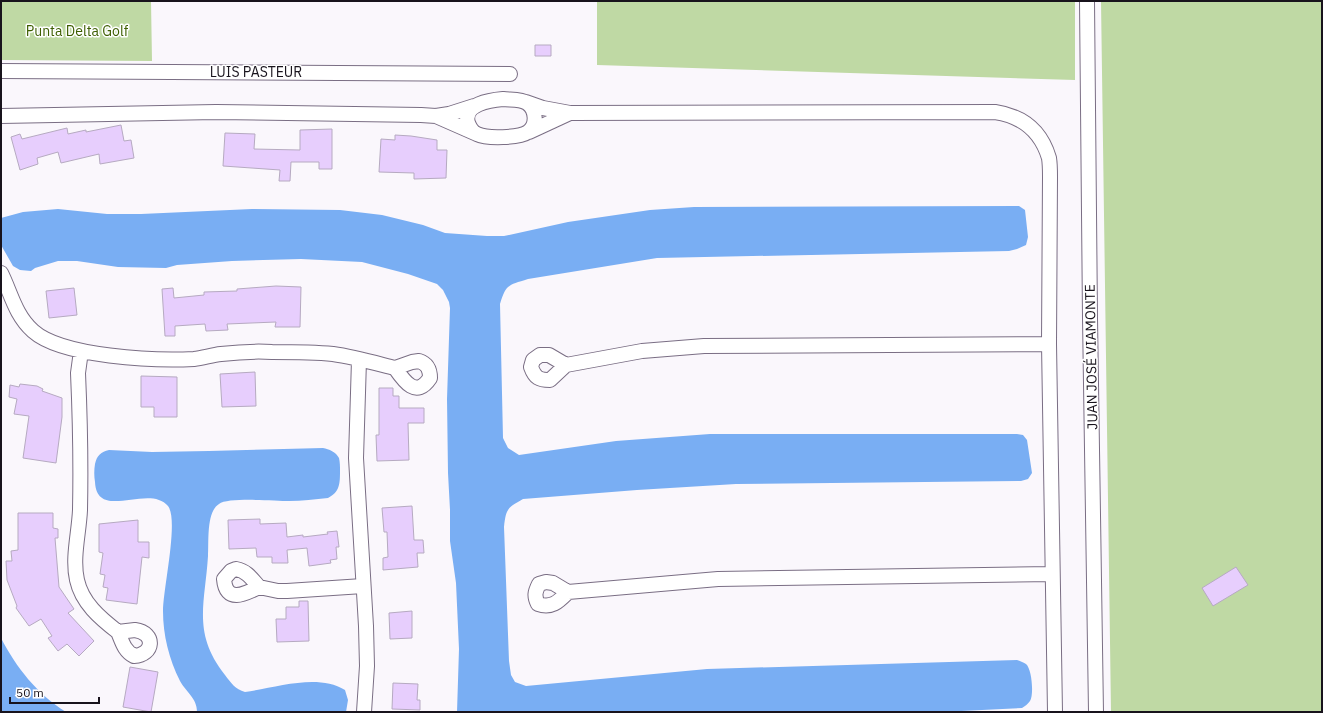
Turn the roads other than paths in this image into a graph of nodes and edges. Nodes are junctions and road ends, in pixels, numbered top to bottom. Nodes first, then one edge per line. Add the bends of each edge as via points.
1 (1087, 1) edge
2 (1, 71) edge
3 (510, 74) dead end
4 (526, 102) junction
5 (474, 106) junction
6 (570, 113) junction
7 (1, 116) edge
8 (436, 116) junction
9 (529, 132) junction
10 (477, 134) junction
11 (1, 273) edge
12 (1049, 344) junction
13 (81, 351) junction
14 (359, 360) junction
15 (566, 365) dead end
16 (395, 368) dead end
17 (1052, 574) junction
18 (363, 586) junction
19 (259, 587) dead end
20 (568, 592) dead end
21 (118, 632) dead end
22 (364, 712) edge
23 (1055, 712) edge
24 (1096, 712) edge

1 - 24 street, JUAN JOSÉ VIAMONTE
2 - 3 street, LUIS PASTEUR
4 - 5 street via 491,100
4 - 6 street
4 - 9 street via 536,116
5 - 8 street
5 - 10 street via 468,120 471,129
6 - 9 street
6 - 12 street via 1009,114 1039,136 1049,160
7 - 8 street via 216,112
8 - 10 street
9 - 10 street via 499,137
11 - 13 street via 16,309 33,331 54,343
12 - 15 street via 704,346 642,351
12 - 17 street
13 - 14 street via 174,359 196,359 236,352 318,353
13 - 21 street via 78,373 80,510 76,574 80,590 88,603 96,614
14 - 16 street
14 - 18 street via 356,458
17 - 20 street via 738,578
17 - 23 street
18 - 19 street via 287,591
18 - 22 street via 367,666

